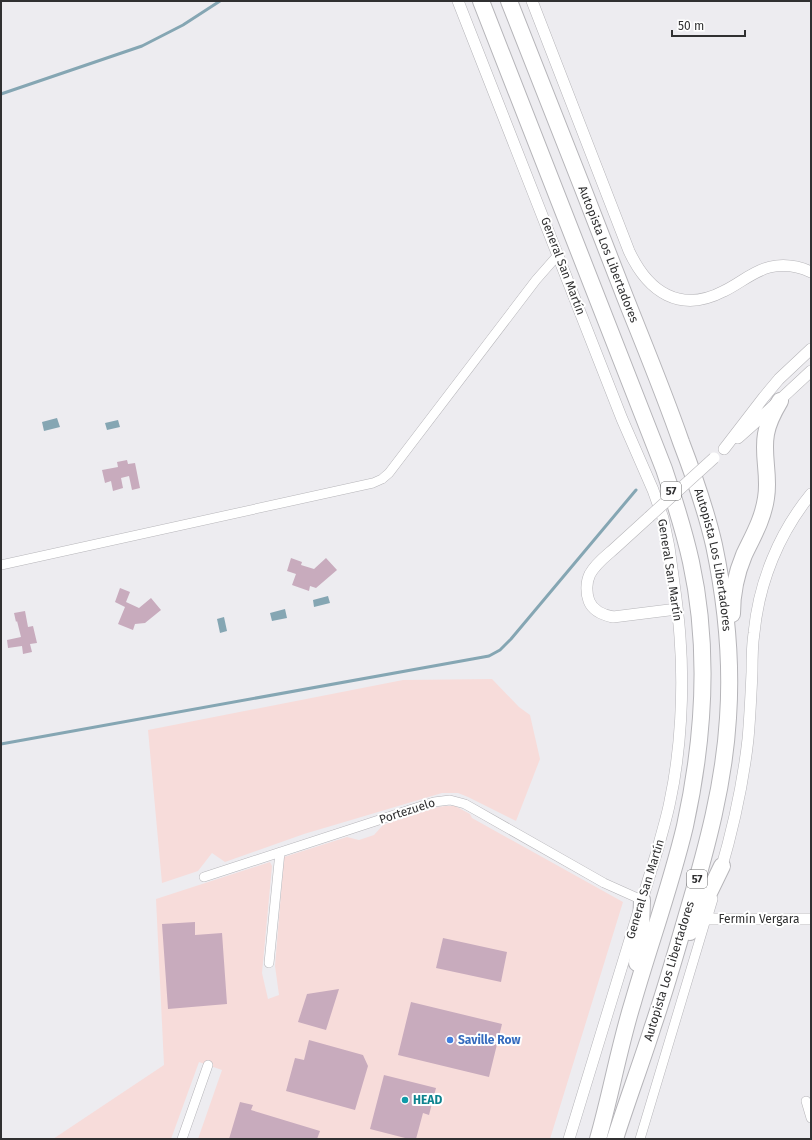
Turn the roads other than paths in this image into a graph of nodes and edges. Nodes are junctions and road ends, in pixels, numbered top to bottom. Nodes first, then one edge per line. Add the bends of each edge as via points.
1 (458, 1) edge
2 (481, 1) edge
3 (509, 1) edge
4 (532, 1) edge
5 (558, 255) junction
6 (811, 272) edge
7 (811, 349) edge
8 (811, 371) edge
9 (780, 401) junction
10 (724, 449) junction
11 (811, 494) edge
12 (1, 565) edge
13 (677, 609) junction
14 (729, 668) junction
15 (280, 852) junction
16 (722, 866) junction
17 (204, 877) dead end
18 (642, 900) junction
19 (706, 919) junction
20 (811, 919) edge
21 (269, 963) dead end
22 (669, 973) junction
23 (632, 1004) junction
24 (208, 1065) dead end
25 (806, 1101) dead end
26 (811, 1118) edge
27 (182, 1139) edge
28 (569, 1139) edge
29 (598, 1139) edge
30 (615, 1139) edge
31 (640, 1139) edge

1 - 5 street, General San Martín
2 - 23 highway, Autopista Los Libertadores / 57 via 664,469 686,541 695,585 703,675 702,715 696,768 679,850
3 - 14 highway, Autopista Los Libertadores / 57 via 664,396 698,490 720,576
4 - 6 street via 629,251 648,281 670,296 692,300 724,292 769,267 785,265
5 - 12 street via 531,286 390,473 382,480
5 - 13 street, General San Martín via 658,504 668,540
7 - 10 street via 764,397
8 - 9 street
9 - 10 street
9 - 14 highway via 769,422 766,435 768,477 764,508 758,528 740,566 733,594
10 - 13 street, bridge via 601,560 587,583 592,606 604,615 613,617
11 - 16 street via 782,538 759,600 743,777
13 - 18 street, General San Martín via 681,687 676,761 665,822
14 - 22 highway, Autopista Los Libertadores / 57 via 727,725 718,791 700,870
15 - 17 street, Portezuelo
15 - 18 street, Portezuelo via 434,802 450,800 465,804 604,882
15 - 21 street
16 - 19 street
16 - 22 highway
18 - 23 highway
18 - 28 street, General San Martín
19 - 20 street, Fermín Vergara
19 - 31 street
22 - 30 highway, Autopista Los Libertadores / 57
23 - 29 highway, Autopista Los Libertadores / 57
24 - 27 street
25 - 26 street

